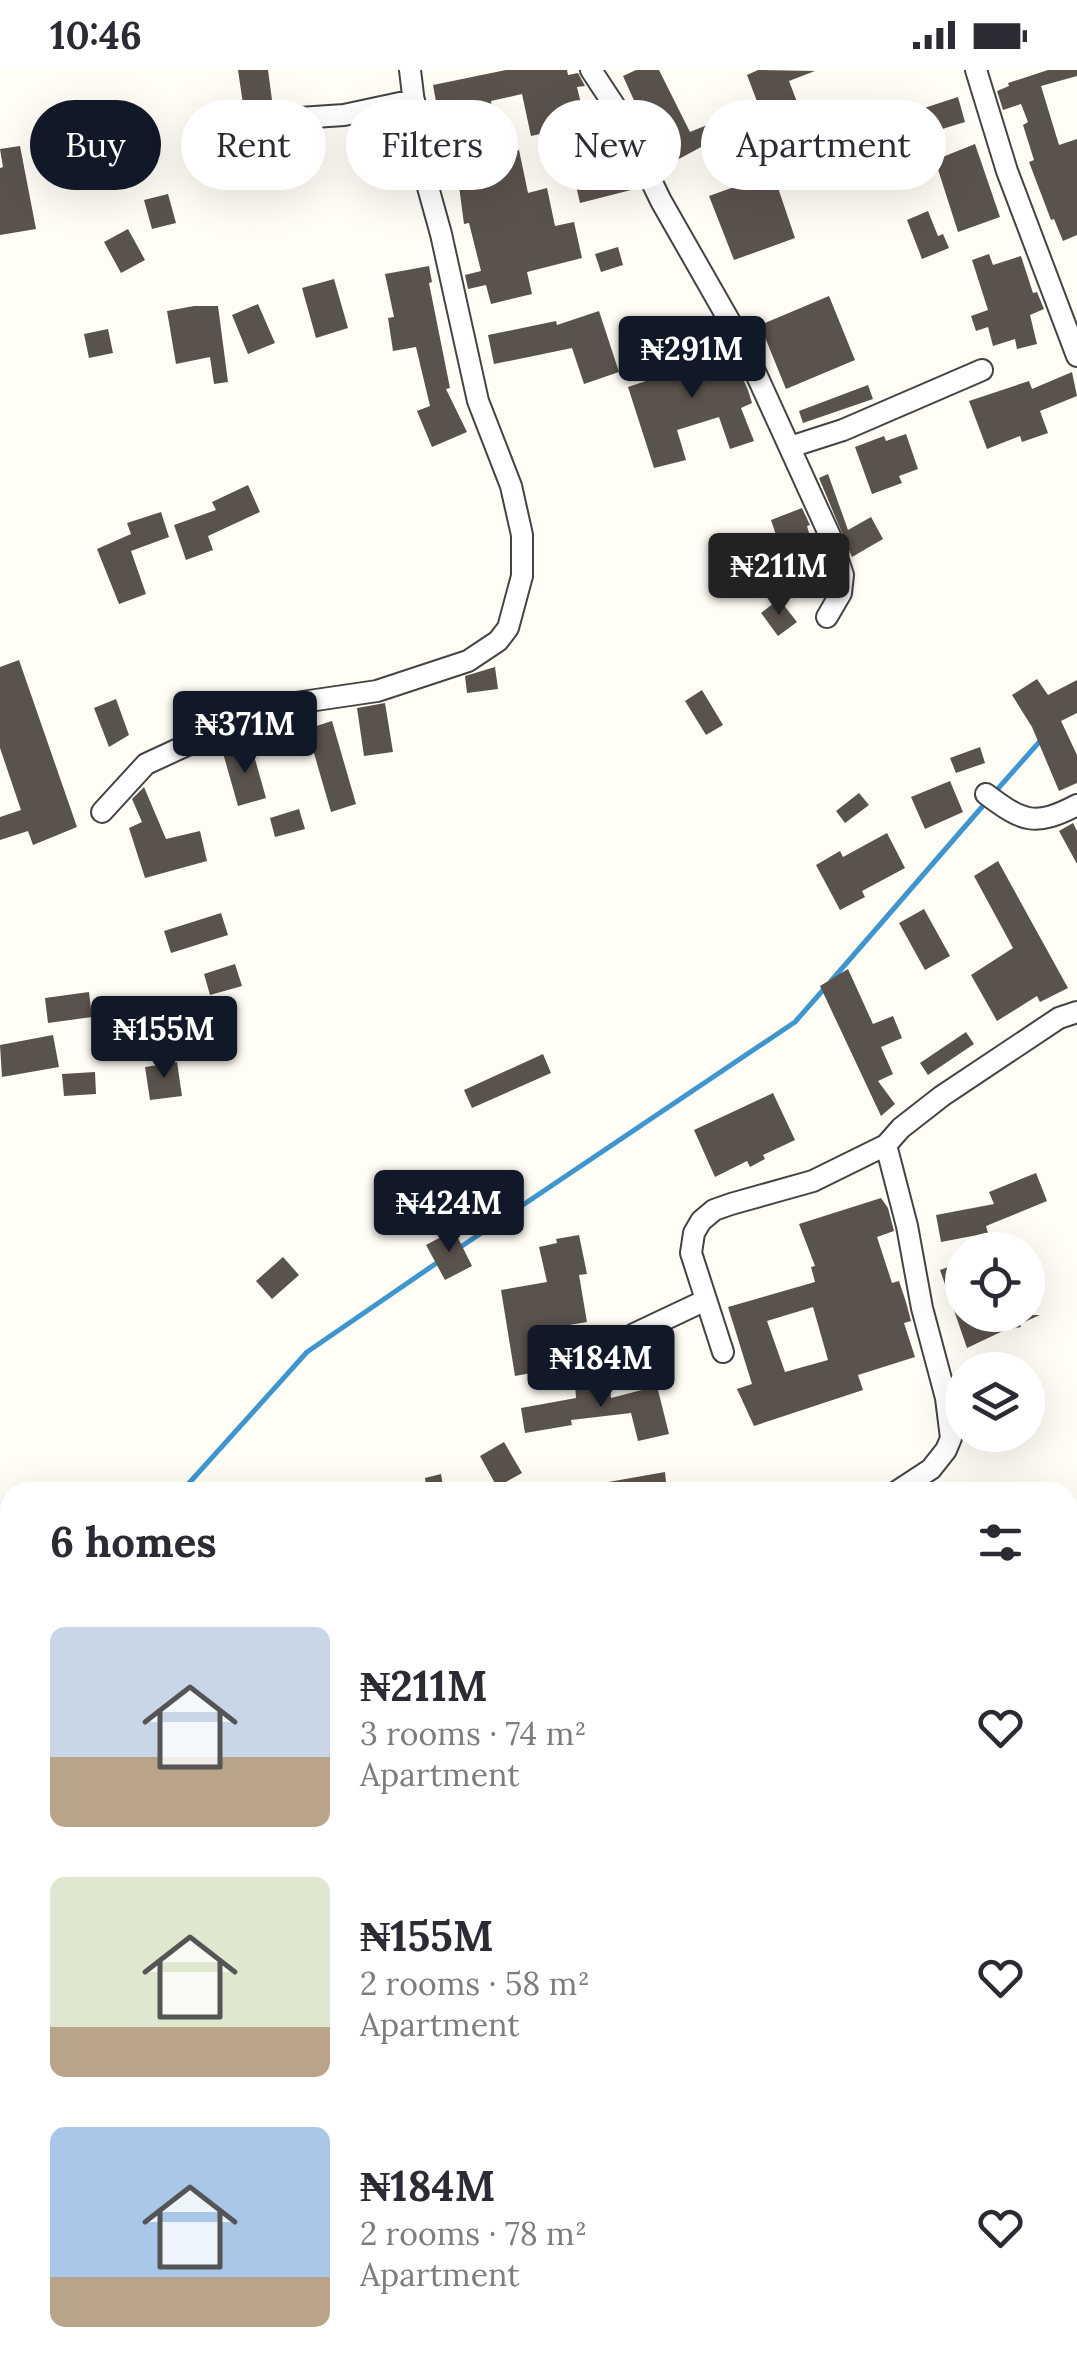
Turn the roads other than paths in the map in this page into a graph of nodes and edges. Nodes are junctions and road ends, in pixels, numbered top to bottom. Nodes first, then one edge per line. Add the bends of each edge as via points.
1 (410, 70) edge
2 (590, 70) edge
3 (976, 70) edge
4 (414, 100) edge
5 (429, 190) edge
6 (1077, 356) edge
7 (982, 370) dead end
8 (790, 446) junction
9 (827, 616) dead end
10 (986, 794) dead end
11 (1077, 805) edge
12 (102, 812) dead end
13 (1077, 1012) edge
14 (886, 1145) junction
15 (706, 1300) junction
16 (723, 1352) dead end
17 (606, 1360) dead end
18 (910, 1482) edge

1 - 4 street
2 - 8 street via 742,344
3 - 6 street
5 - 12 street via 478,401 512,486 522,535 522,576 508,628 468,661 377,691 274,706 180,748 146,764
7 - 8 street
8 - 9 street via 843,575 841,594
10 - 11 street via 1031,820
13 - 14 street via 942,1096
14 - 15 street via 814,1181 714,1210 694,1233 692,1253
14 - 18 street via 951,1438 930,1468
15 - 16 street
15 - 17 street via 634,1334

